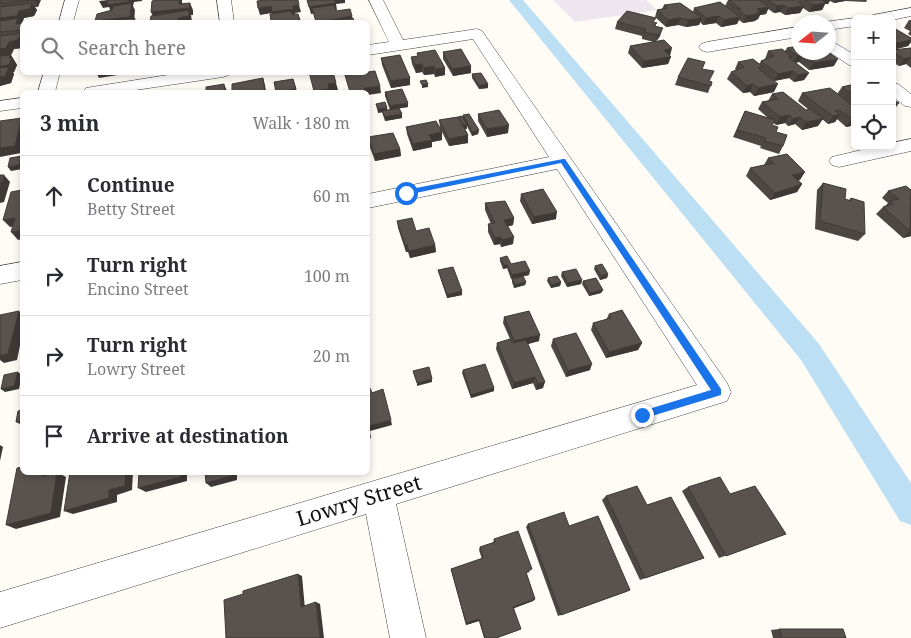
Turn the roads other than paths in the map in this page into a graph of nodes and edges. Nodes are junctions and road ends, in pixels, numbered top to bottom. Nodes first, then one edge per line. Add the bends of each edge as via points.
1 (72, 0) edge
2 (224, 0) edge
3 (376, 0) edge
4 (911, 12) edge
5 (895, 15) edge
6 (67, 20) edge
7 (227, 20) edge
8 (851, 23) edge
9 (836, 25) edge
10 (791, 33) edge
11 (398, 46) junction
12 (707, 47) dead end
13 (836, 49) edge
14 (370, 50) edge
15 (852, 60) edge
16 (51, 75) edge
17 (203, 75) edge
18 (47, 90) edge
19 (105, 90) edge
20 (896, 91) edge
21 (911, 102) edge
22 (20, 103) edge
23 (0, 106) edge
24 (911, 145) edge
25 (563, 161) junction
26 (839, 161) dead end
27 (370, 201) edge
28 (20, 271) edge
29 (0, 275) edge
30 (378, 495) junction
31 (0, 610) edge
32 (408, 638) edge

1 - 6 street
2 - 7 street
3 - 11 street
4 - 5 street
8 - 9 street
10 - 12 street
11 - 14 street
11 - 25 street via 477,34
13 - 15 street
16 - 18 street
17 - 19 street
20 - 21 street
22 - 23 street
24 - 26 street
25 - 27 street
25 - 30 street, Lowry Street via 717,392
28 - 29 street
30 - 31 street, Lowry Street
30 - 32 street

